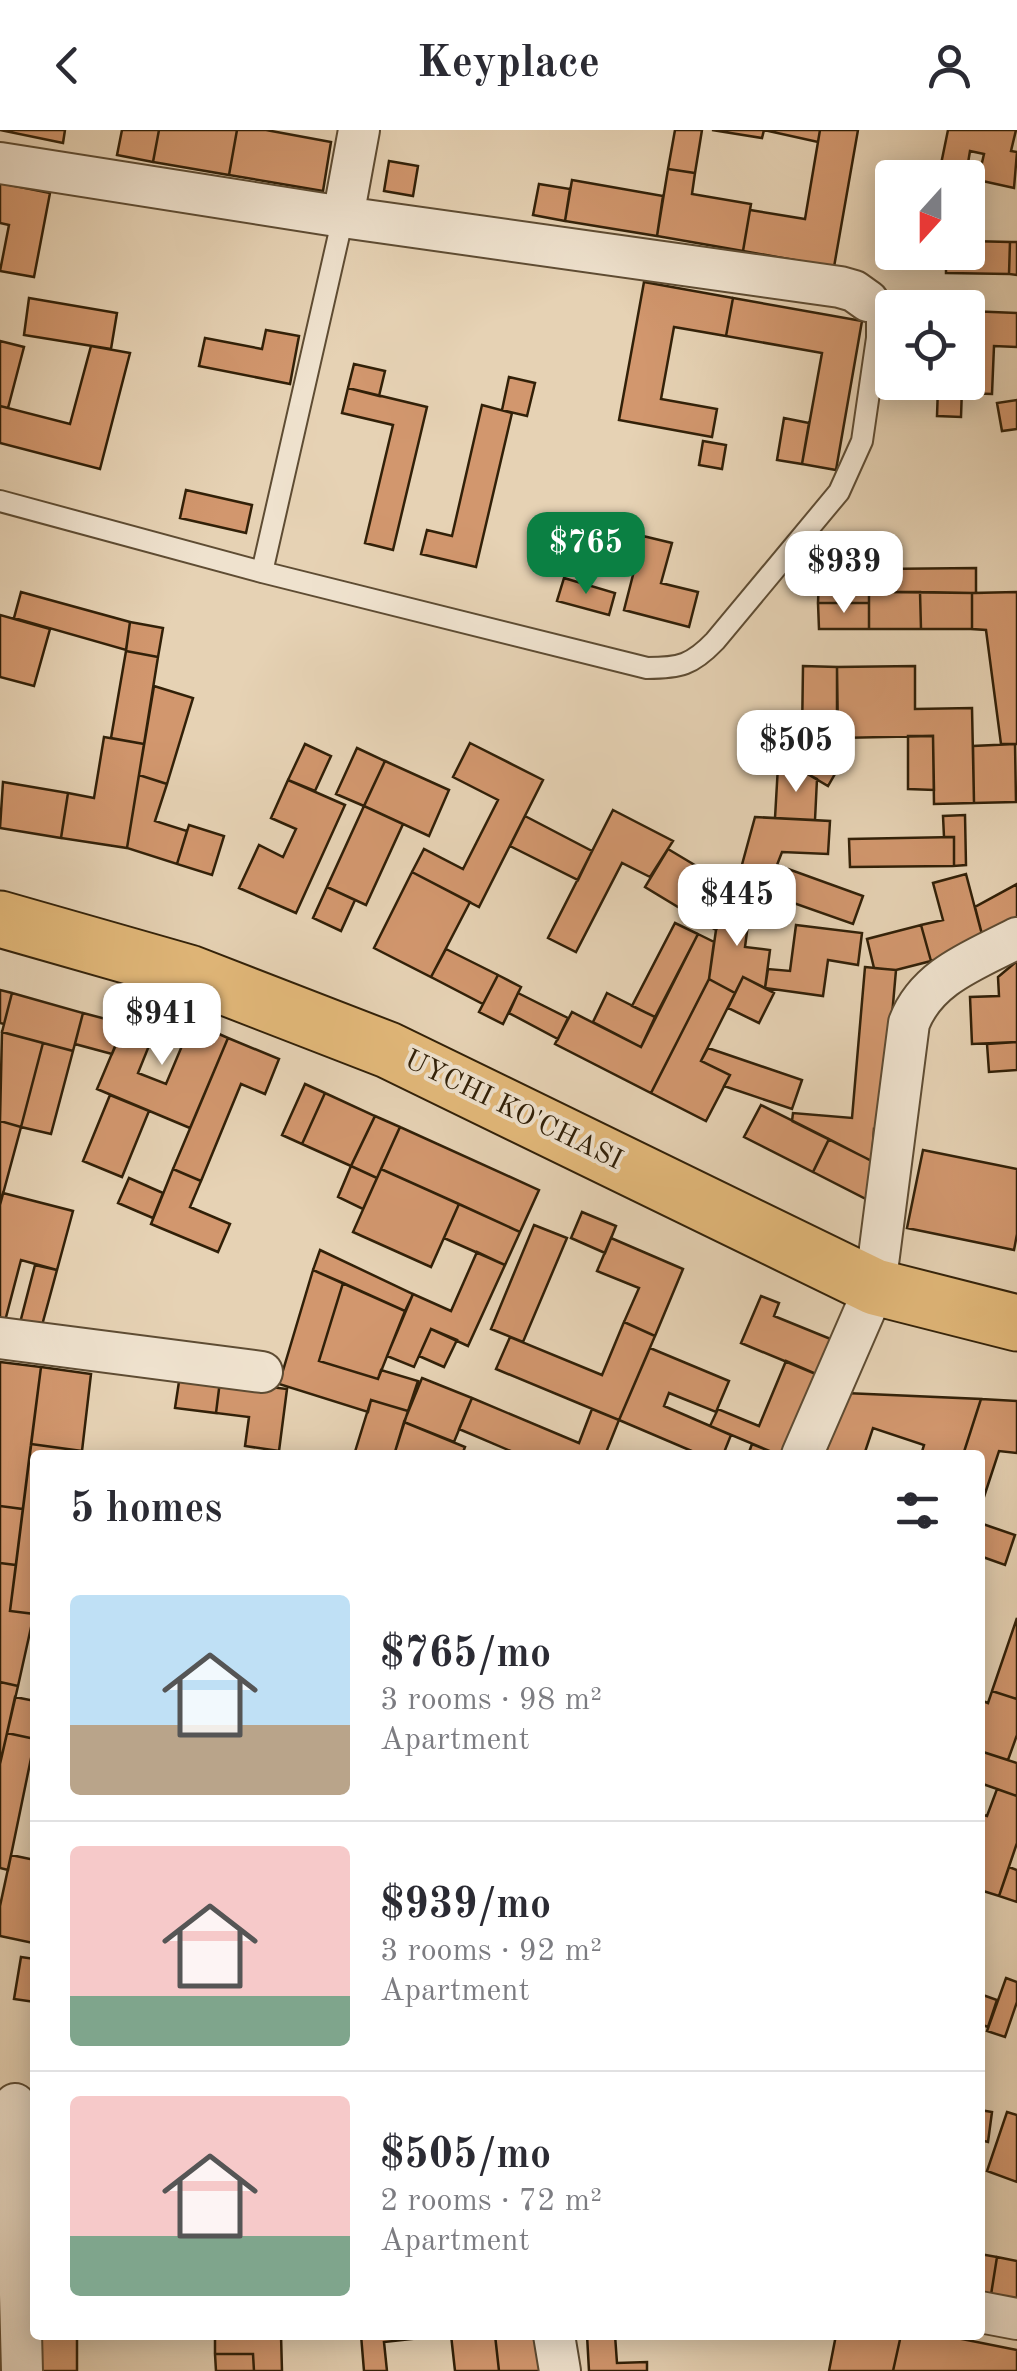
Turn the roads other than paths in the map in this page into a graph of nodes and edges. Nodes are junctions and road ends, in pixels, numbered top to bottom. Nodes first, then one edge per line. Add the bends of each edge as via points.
1 (359, 130) edge
2 (0, 163) edge
3 (343, 217) junction
4 (868, 301) joint
5 (0, 501) edge
6 (262, 572) junction
7 (0, 918) edge
8 (1017, 938) edge
9 (875, 1287) junction
10 (1017, 1323) edge
11 (0, 1338) edge
12 (262, 1372) dead end
13 (804, 1450) edge
14 (17, 2101) edge
15 (985, 2313) edge
16 (1017, 2318) edge
17 (555, 2340) edge
18 (22, 2371) edge
19 (560, 2371) edge

1 - 3 street
2 - 3 street
3 - 4 street via 840,287
3 - 6 lane
4 - 6 lane via 878,316 877,338 852,467 698,659 647,668
5 - 6 lane
7 - 9 main road, UYCHI KO'CHASI via 188,973 388,1050
8 - 9 street via 930,986 916,1004
9 - 10 main road, UYCHI KO'CHASI
9 - 13 street
11 - 12 street
14 - 18 street
15 - 16 street
17 - 19 street

